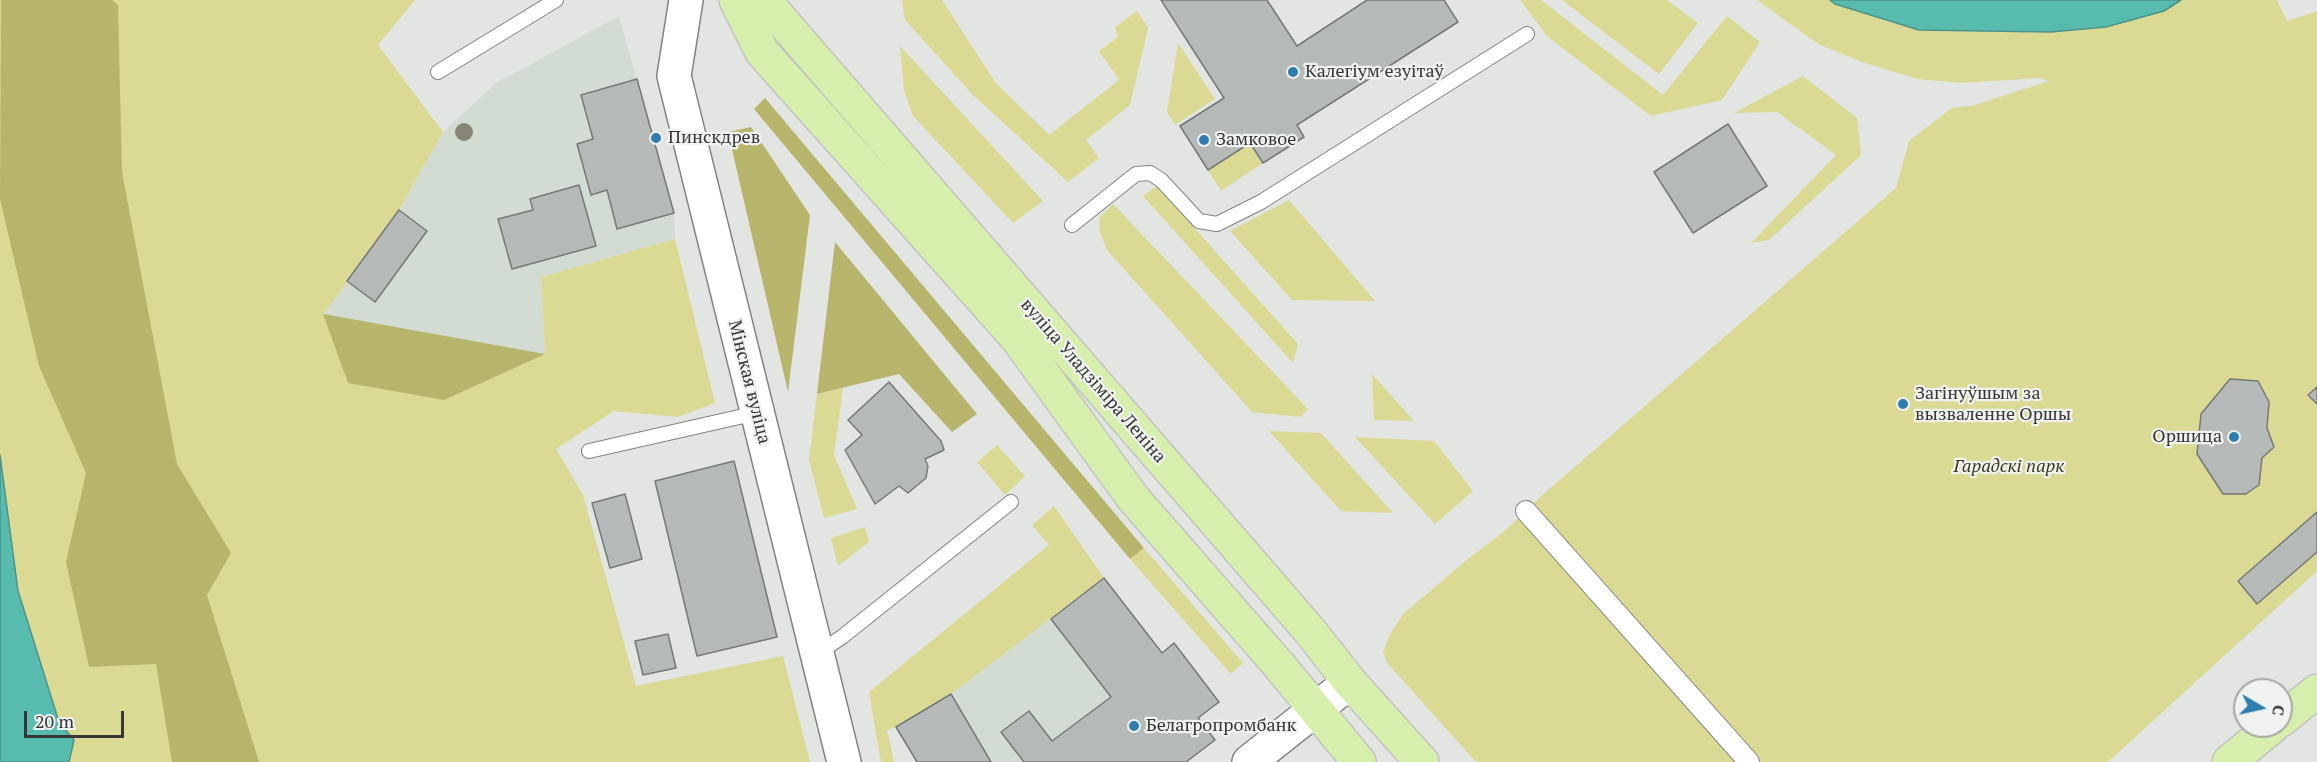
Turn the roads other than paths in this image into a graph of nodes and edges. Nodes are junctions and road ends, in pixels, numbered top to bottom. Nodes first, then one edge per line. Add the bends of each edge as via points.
1 (556, 0) edge
2 (686, 0) edge
3 (736, 0) edge
4 (764, 0) edge
5 (1527, 34) dead end
6 (438, 72) dead end
7 (1072, 225) dead end
8 (757, 413) junction
9 (589, 451) dead end
10 (1011, 502) dead end
11 (1526, 511) dead end
12 (816, 654) junction
13 (1350, 682) junction
14 (2317, 691) edge
15 (1315, 710) junction
16 (2293, 710) edge
17 (2258, 738) edge
18 (844, 762) edge
19 (1250, 762) edge
20 (1359, 762) edge
21 (1422, 762) edge
22 (1749, 762) edge
23 (2229, 762) edge

1 - 6 lane
2 - 8 street, Мінская вуліца via 674,76
3 - 15 main road, вуліца Уладзіміра Леніна via 762,51 1017,338 1132,498
4 - 13 main road, вуліца Уладзіміра Леніна
5 - 7 lane via 1261,202 1217,225 1199,221 1161,180 1149,173 1136,174
8 - 9 lane
8 - 12 street, Мінская вуліца
10 - 12 lane
11 - 22 street
12 - 18 street, Мінская вуліца
13 - 15 street
13 - 21 main road, вуліца Уладзіміра Леніна
14 - 16 main road
15 - 19 street
15 - 20 main road, вуліца Уладзіміра Леніна
17 - 23 main road

